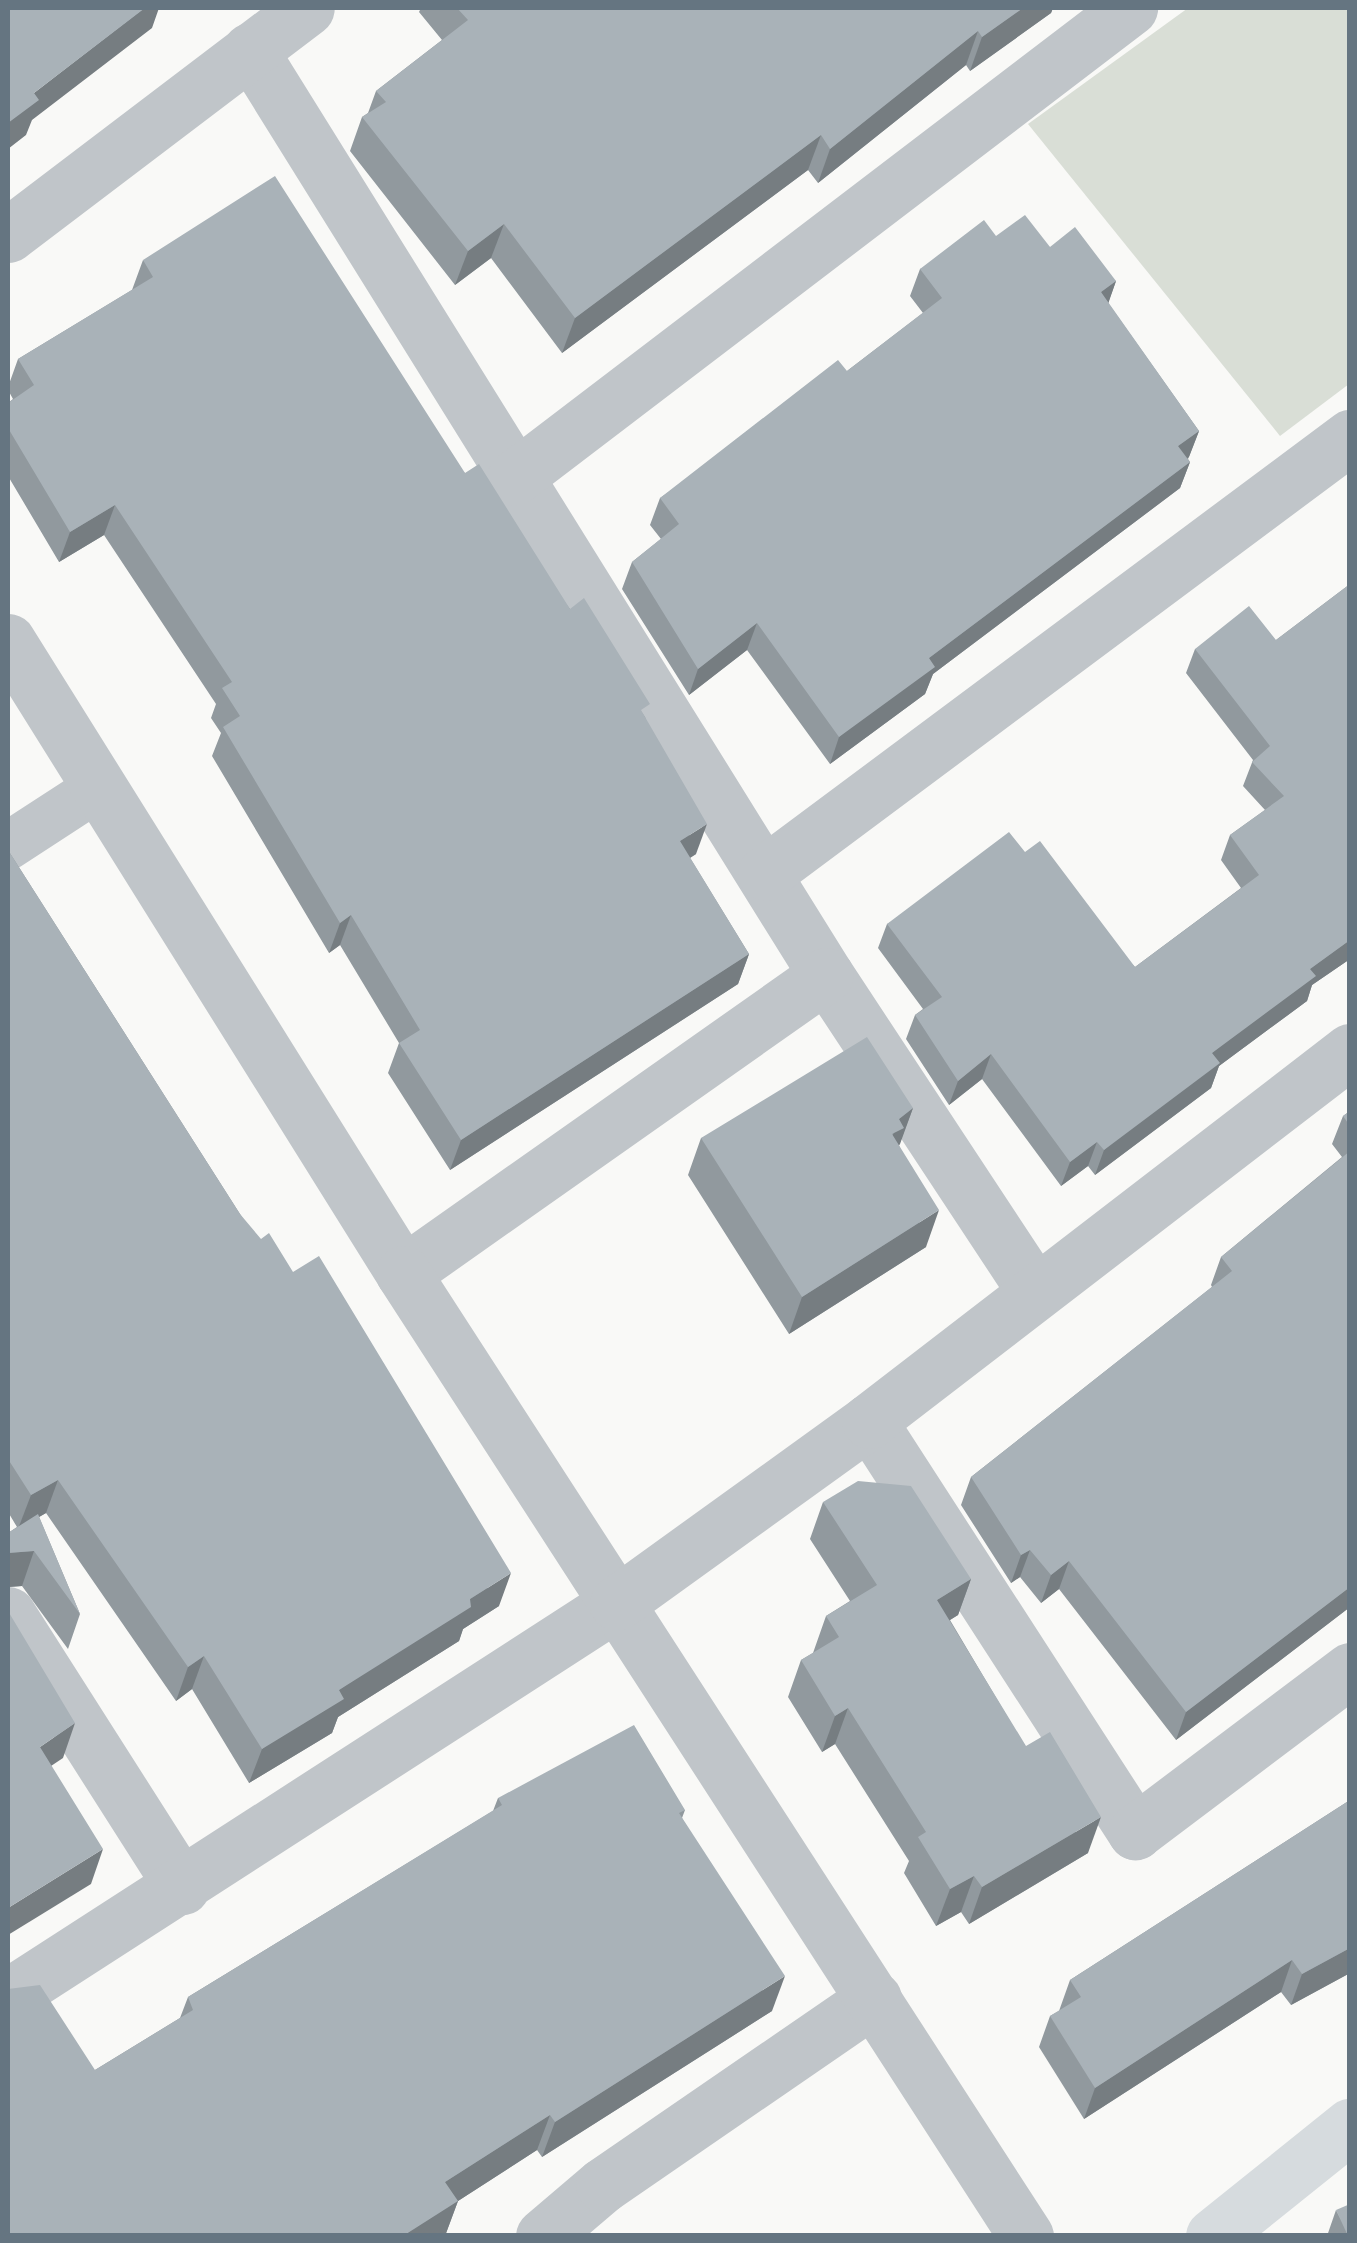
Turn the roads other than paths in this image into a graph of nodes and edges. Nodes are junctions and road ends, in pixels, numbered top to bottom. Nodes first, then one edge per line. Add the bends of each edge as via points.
1 (307, 8) edge
2 (1130, 8) edge
3 (250, 50) junction
4 (8, 235) edge
5 (1350, 436) edge
6 (514, 478) junction
7 (8, 641) edge
8 (99, 787) junction
9 (8, 846) edge
10 (765, 873) junction
11 (826, 974) junction
12 (1350, 1051) edge
13 (402, 1273) junction
14 (1034, 1292) junction
15 (869, 1421) junction
16 (616, 1602) junction
17 (8, 1614) edge
18 (1350, 1670) edge
19 (182, 1887) junction
20 (8, 1996) edge
21 (874, 2000) junction
22 (1350, 2126) edge
23 (543, 2236) edge
24 (1026, 2236) edge
25 (1213, 2236) edge

1 - 3 street
2 - 6 street
3 - 4 street
3 - 6 street
5 - 10 street
6 - 10 street
7 - 8 street
8 - 9 lane
8 - 13 street
10 - 11 street
11 - 13 street
11 - 14 street
12 - 14 street
13 - 16 street
14 - 15 street
15 - 16 street
15 - 18 street via 1135,1832
16 - 19 street
16 - 21 street
17 - 19 street
19 - 20 street
21 - 23 street via 603,2184
21 - 24 street
22 - 25 main road

